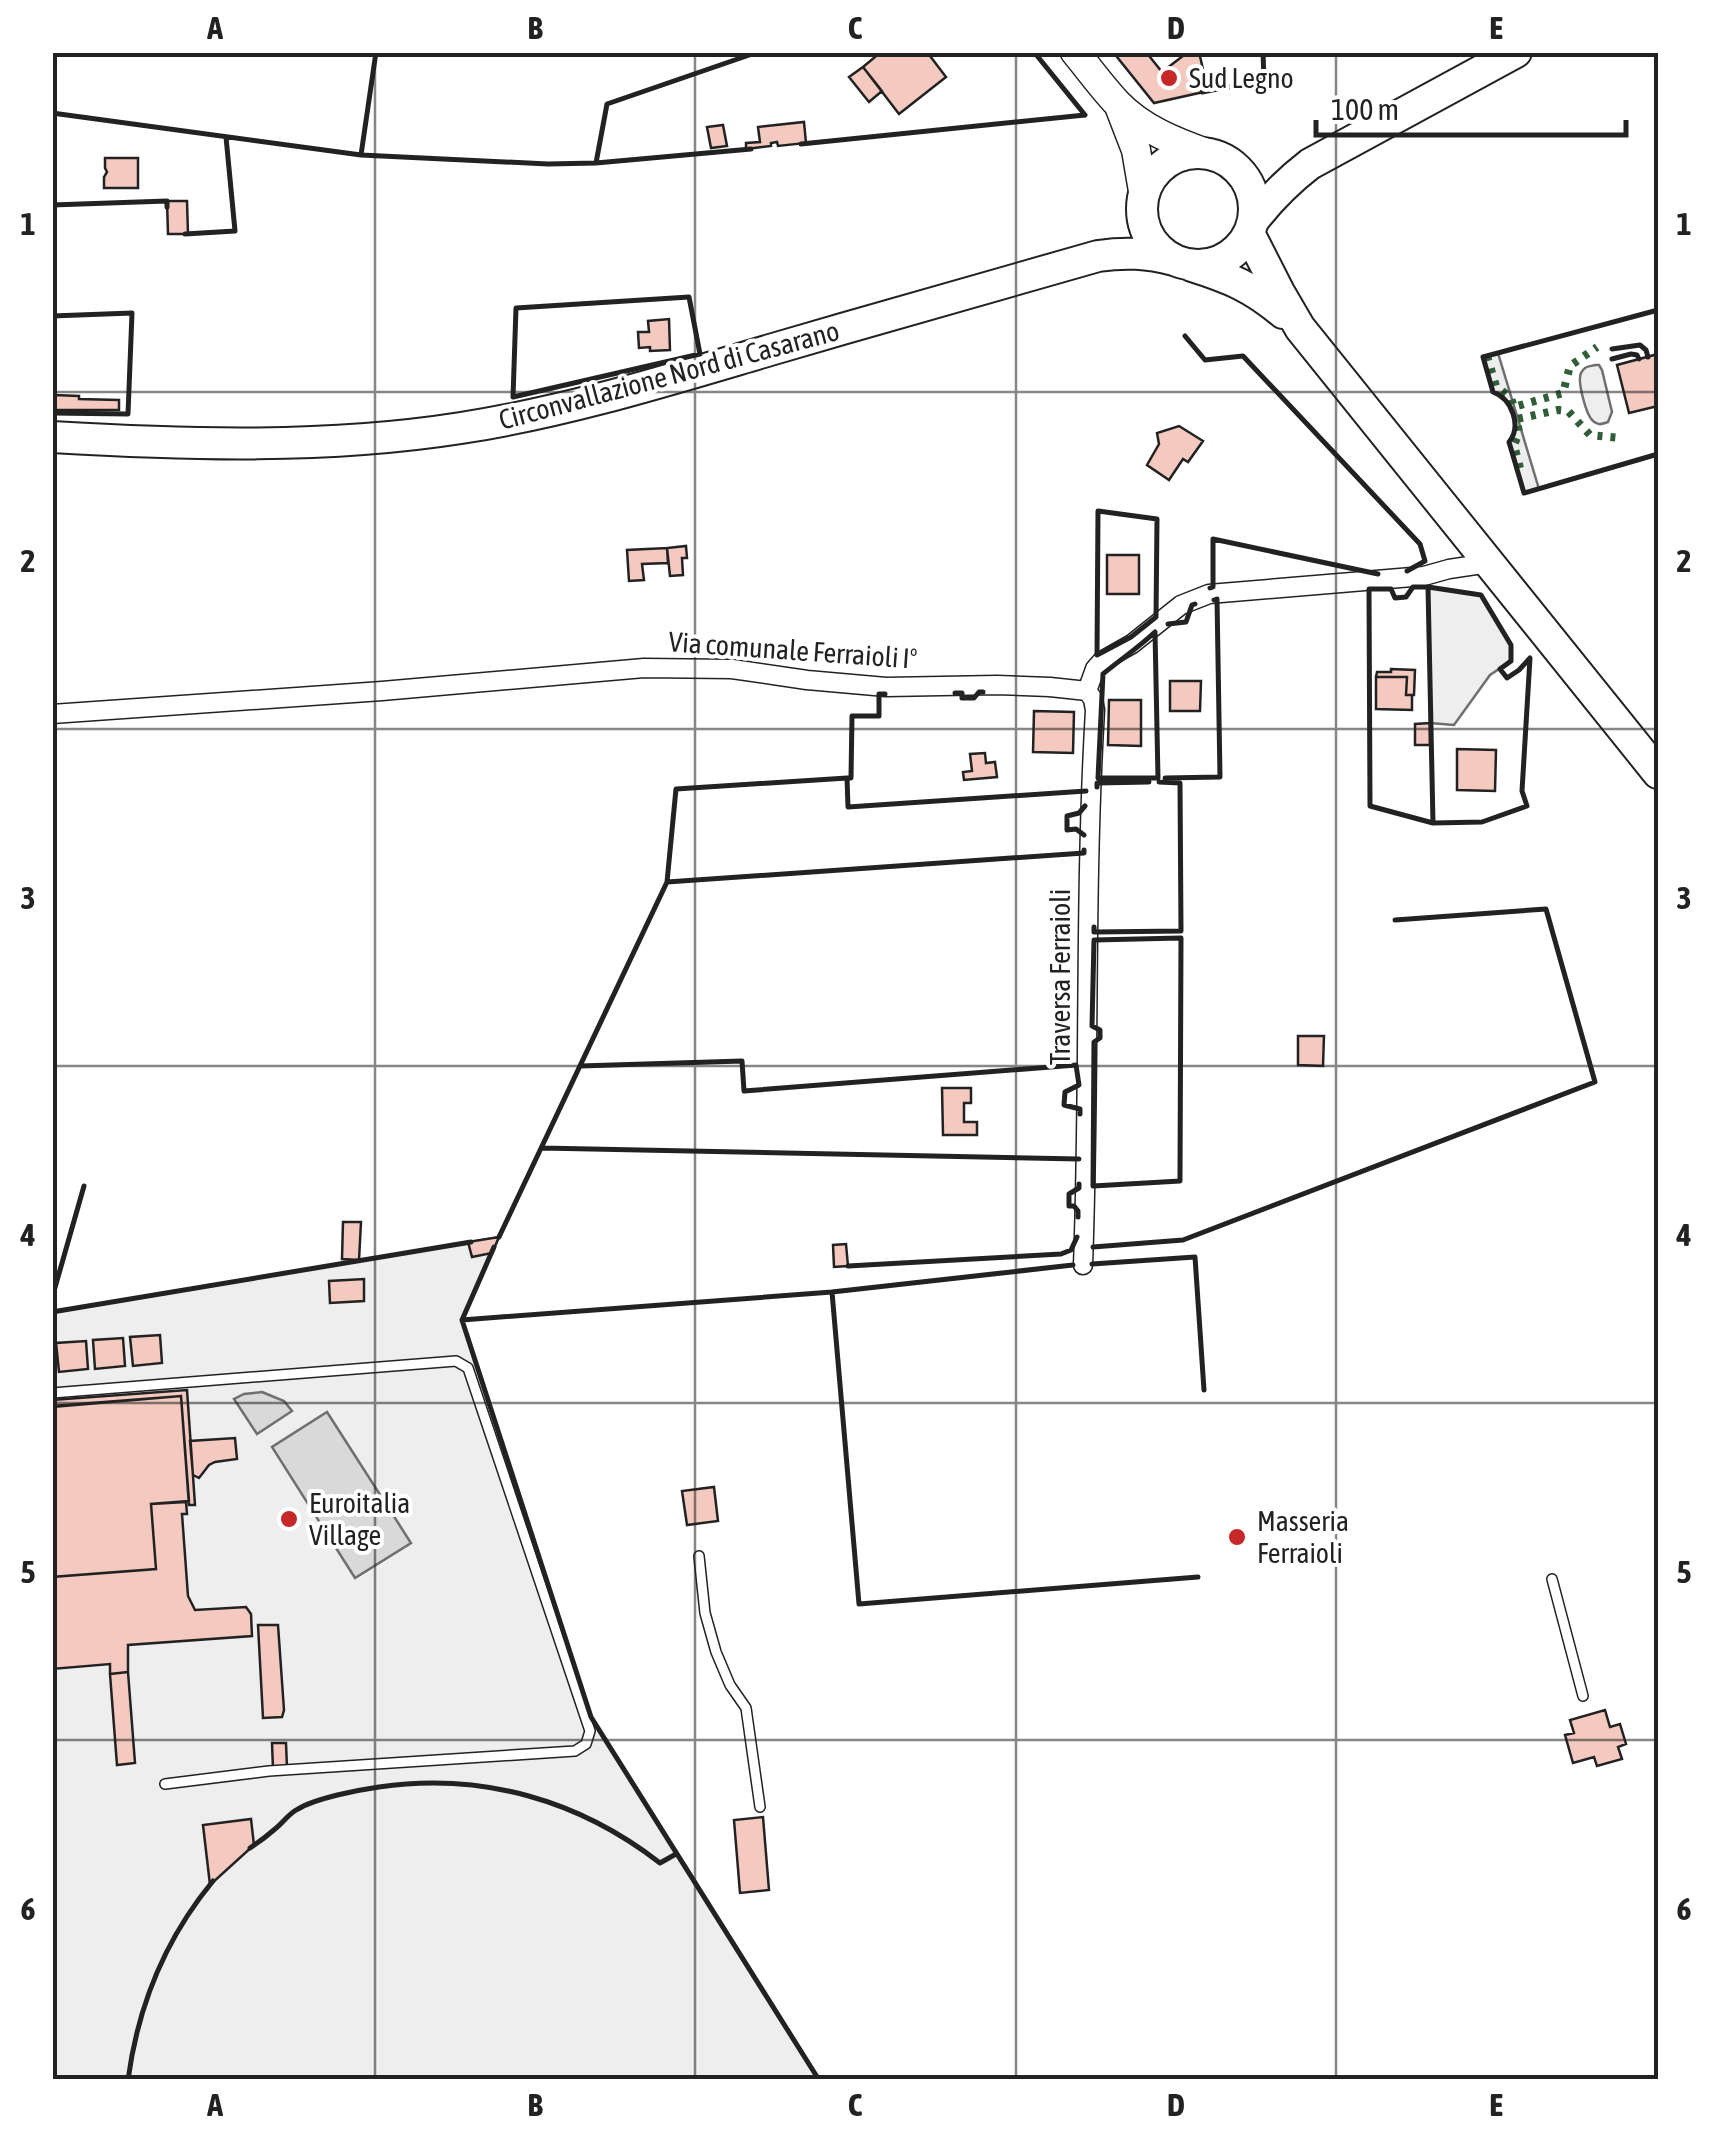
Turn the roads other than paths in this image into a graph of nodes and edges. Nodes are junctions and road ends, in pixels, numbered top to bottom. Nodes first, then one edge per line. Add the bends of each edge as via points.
1 (1075, 52) edge
2 (1516, 52) edge
3 (1118, 104) junction
4 (1216, 157) junction
5 (1310, 164) junction
6 (1143, 204) junction
7 (1251, 227) junction
8 (1098, 256) junction
9 (1180, 262) junction
10 (1300, 328) junction
11 (52, 437) edge
12 (1489, 562) junction
13 (1087, 691) junction
14 (52, 714) edge
15 (1658, 773) edge
16 (1083, 1265) dead end
17 (52, 1392) edge
18 (699, 1556) dead end
19 (1552, 1580) dead end
20 (1583, 1696) dead end
21 (165, 1784) dead end
22 (760, 1807) dead end

1 - 3 street
2 - 5 main road
3 - 4 street via 1158,134
3 - 6 street via 1136,150
4 - 5 main road via 1254,166
4 - 6 main road via 1180,156 1168,163 1148,184
4 - 7 main road via 1235,167 1252,192
5 - 7 main road via 1269,200
6 - 8 main road via 1129,237
6 - 9 main road via 1148,234
7 - 9 main road via 1228,257
7 - 10 main road
8 - 9 main road via 1145,253
8 - 11 main road, Circonvallazione Nord di Casarano via 602,399 460,428 355,440
9 - 10 main road via 1253,289
10 - 12 main road
12 - 13 street via 1424,576 1193,598 1102,661
12 - 15 main road
13 - 14 street, Via comunale Ferraioli I° via 886,687 732,669 644,668
13 - 16 street, Traversa Ferraioli via 1095,710
17 - 21 lane via 456,1361 468,1368 590,1732 575,1751
18 - 22 lane via 716,1652 746,1708
19 - 20 lane

